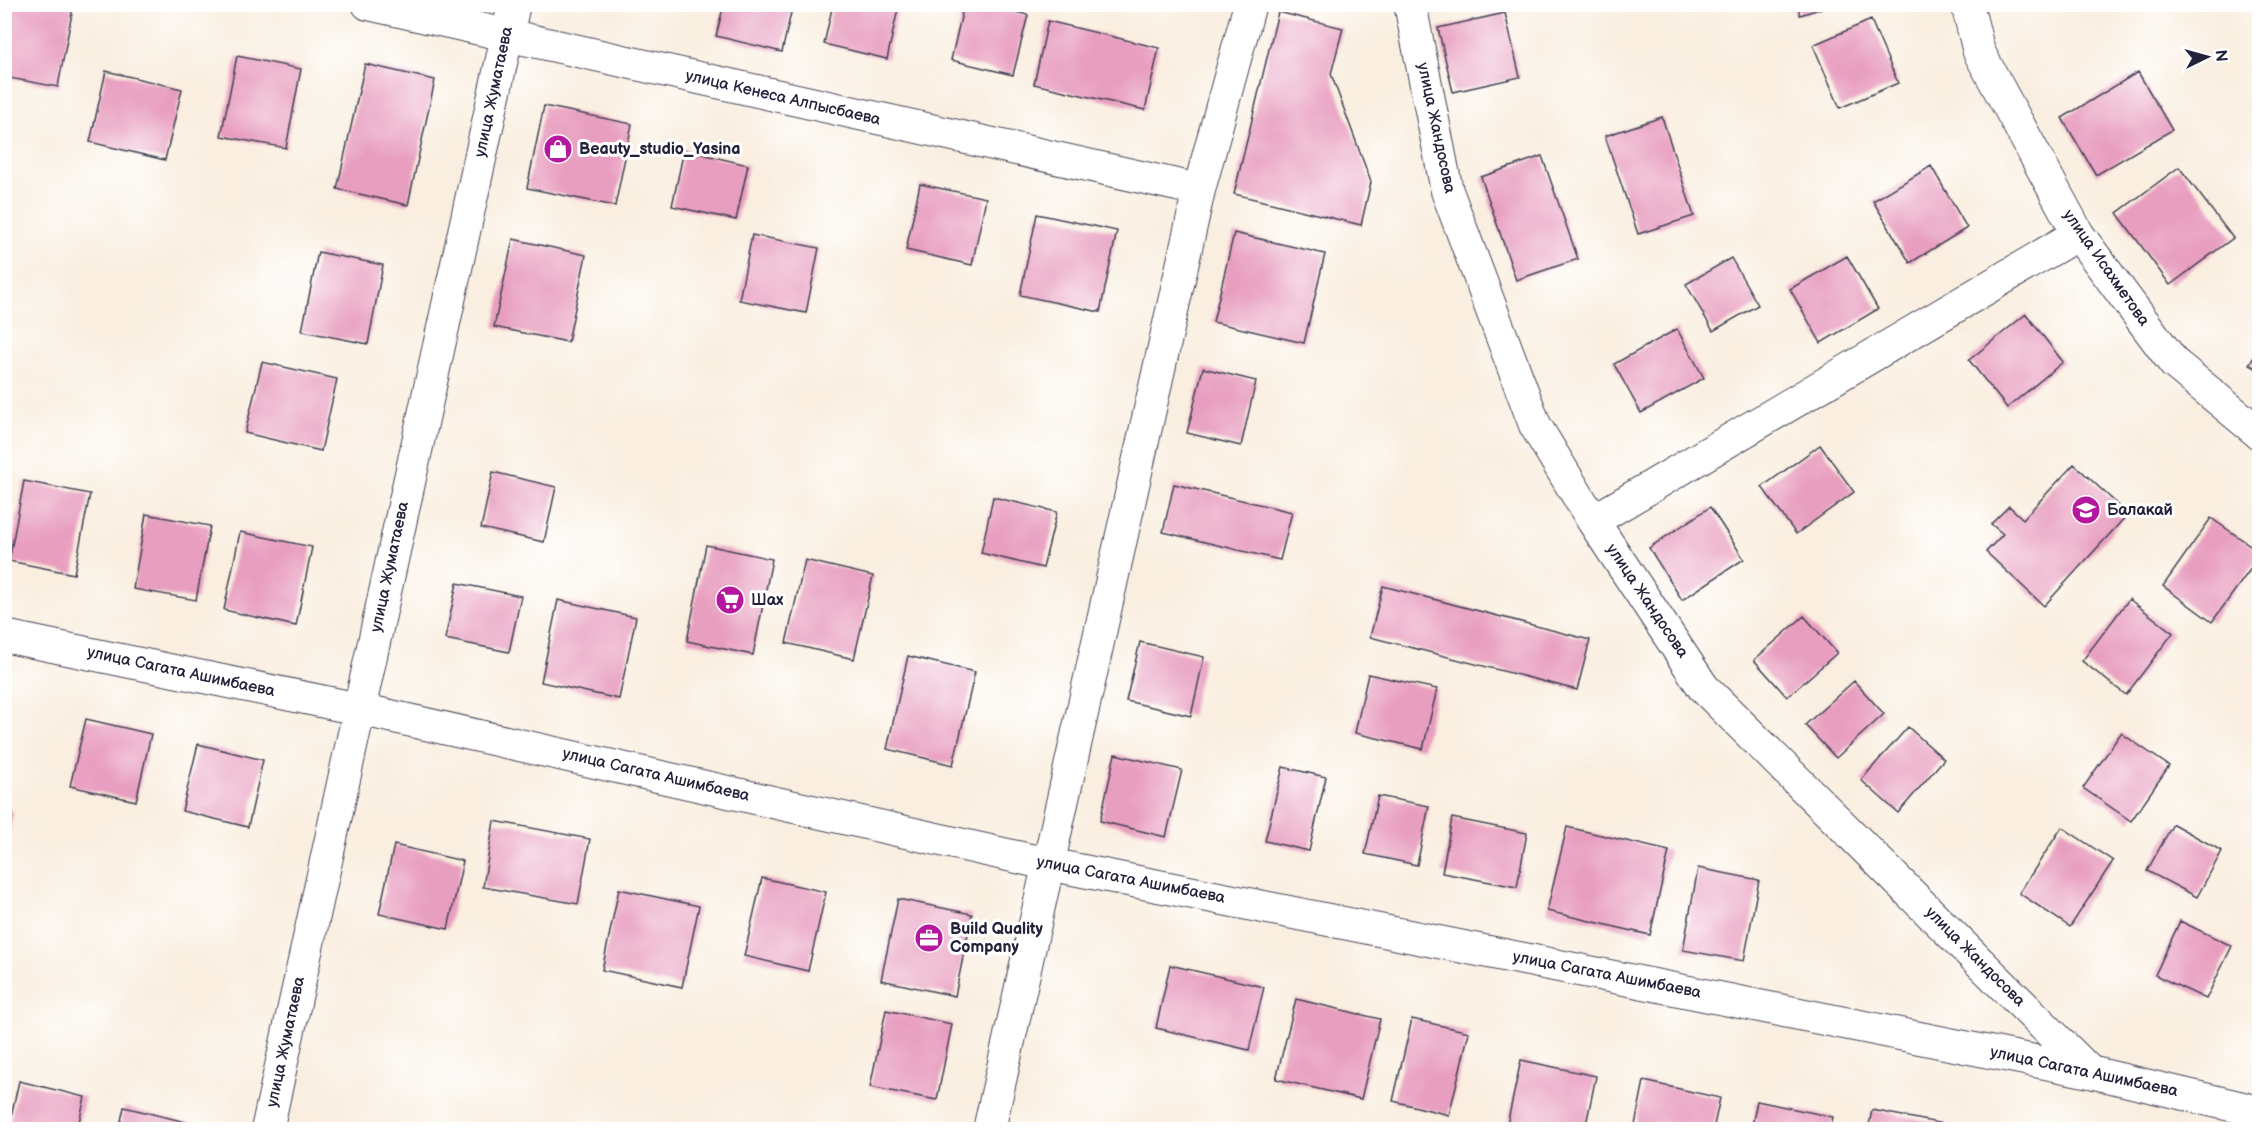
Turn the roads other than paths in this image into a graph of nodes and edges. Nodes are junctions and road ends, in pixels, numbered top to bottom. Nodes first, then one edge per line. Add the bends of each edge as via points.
1 (368, 4) edge
2 (514, 4) edge
3 (1250, 4) edge
4 (1410, 4) edge
5 (1967, 4) edge
6 (507, 36) junction
7 (1199, 190) junction
8 (2078, 234) junction
9 (2259, 434) edge
10 (1593, 521) junction
11 (4, 636) edge
12 (359, 709) junction
13 (1048, 864) junction
14 (2090, 1072) junction
15 (2259, 1112) edge
16 (267, 1130) edge
17 (989, 1130) edge

1 - 6 street, улица Кенеса Алпысбаева
2 - 6 street, улица Жуматаева
3 - 7 street
4 - 10 street, улица Жандосова via 1447,192 1534,425
5 - 8 street, улица Исахметова via 1979,52
6 - 7 street, улица Кенеса Алпысбаева
6 - 12 street, улица Жуматаева
7 - 13 street
8 - 9 street, улица Исахметова via 2174,363
8 - 10 street
10 - 14 street, улица Жандосова via 1703,687
11 - 12 street, улица Сагата Ашимбаева
12 - 13 street, улица Сагата Ашимбаева
12 - 16 street, улица Жуматаева
13 - 14 street, улица Сагата Ашимбаева
13 - 17 street
14 - 15 street, улица Сагата Ашимбаева

